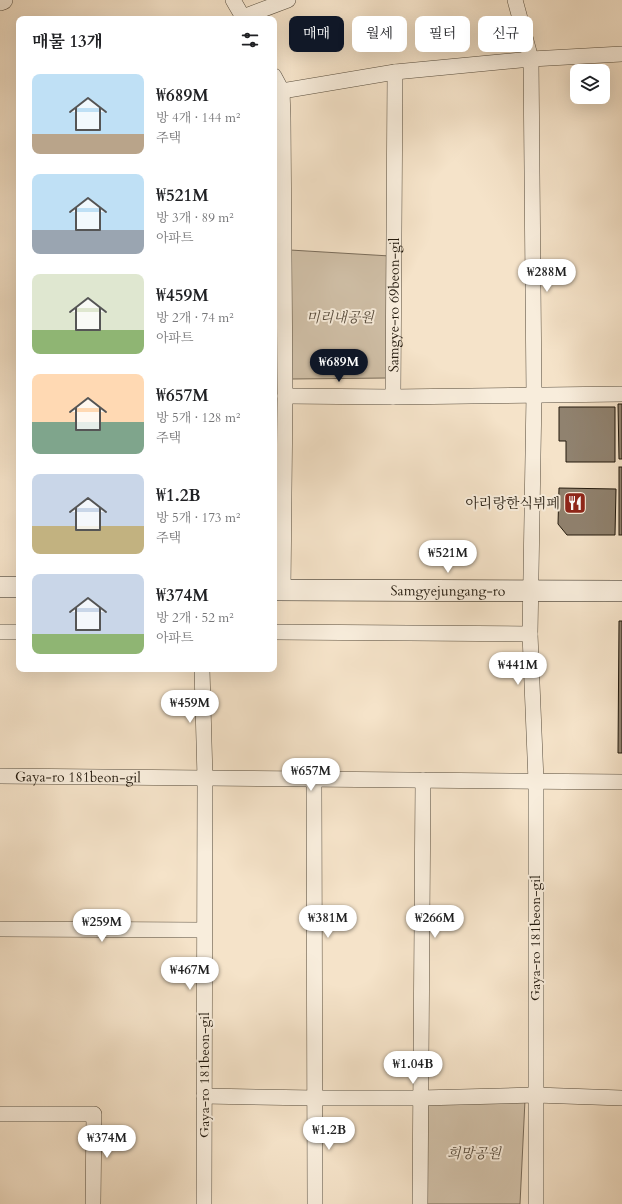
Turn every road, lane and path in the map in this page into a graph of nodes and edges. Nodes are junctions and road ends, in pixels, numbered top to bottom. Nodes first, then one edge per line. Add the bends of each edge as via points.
1 (3, 0) edge
2 (233, 0) edge
3 (288, 0) edge
4 (515, 0) edge
5 (0, 1) edge
6 (242, 16) edge
7 (248, 16) edge
8 (622, 54) edge
9 (531, 59) junction
10 (395, 72) junction
11 (277, 82) edge
12 (282, 91) junction
13 (622, 394) edge
14 (534, 395) junction
15 (285, 396) junction
16 (393, 397) junction
17 (0, 587) edge
18 (16, 587) edge
19 (279, 591) edge
20 (531, 591) junction
21 (622, 591) edge
22 (0, 632) edge
23 (16, 632) edge
24 (277, 632) edge
25 (530, 634) junction
26 (202, 672) edge
27 (0, 776) edge
28 (205, 778) junction
29 (314, 779) junction
30 (423, 780) junction
31 (536, 781) junction
32 (622, 782) edge
33 (0, 929) edge
34 (204, 930) junction
35 (535, 1095) junction
36 (204, 1096) junction
37 (315, 1098) junction
38 (420, 1098) junction
39 (622, 1098) edge
40 (0, 1114) edge
41 (93, 1204) edge
42 (204, 1204) edge
43 (315, 1204) edge
44 (420, 1204) edge
45 (536, 1204) edge

1 - 5 street
2 - 6 street
3 - 7 street
4 - 9 street
8 - 9 street
9 - 10 street
9 - 14 street
10 - 12 street
10 - 16 street, Samgye-ro 69beon-gil
11 - 12 street
12 - 15 street
13 - 14 street
14 - 16 street
14 - 20 street
15 - 16 street
15 - 19 street
17 - 18 main road
19 - 20 main road, Samgyejungang-ro
20 - 21 main road, Samgyejungang-ro
20 - 25 street
22 - 23 street
24 - 25 street
25 - 31 street
26 - 28 street
27 - 28 street, Gaya-ro 181beon-gil
28 - 29 street, Gaya-ro 181beon-gil
28 - 34 street, Gaya-ro 181beon-gil
29 - 30 street, Gaya-ro 181beon-gil
29 - 37 street
30 - 31 street, Gaya-ro 181beon-gil
30 - 38 street
31 - 32 street, Gaya-ro 181beon-gil
31 - 35 street, Gaya-ro 181beon-gil
33 - 34 street
34 - 36 street, Gaya-ro 181beon-gil
35 - 38 street
35 - 39 street
35 - 45 street, Gaya-ro 181beon-gil
36 - 37 street
36 - 42 street, Gaya-ro 181beon-gil
37 - 38 street
37 - 43 street
38 - 44 street
40 - 41 street via 94,1114

